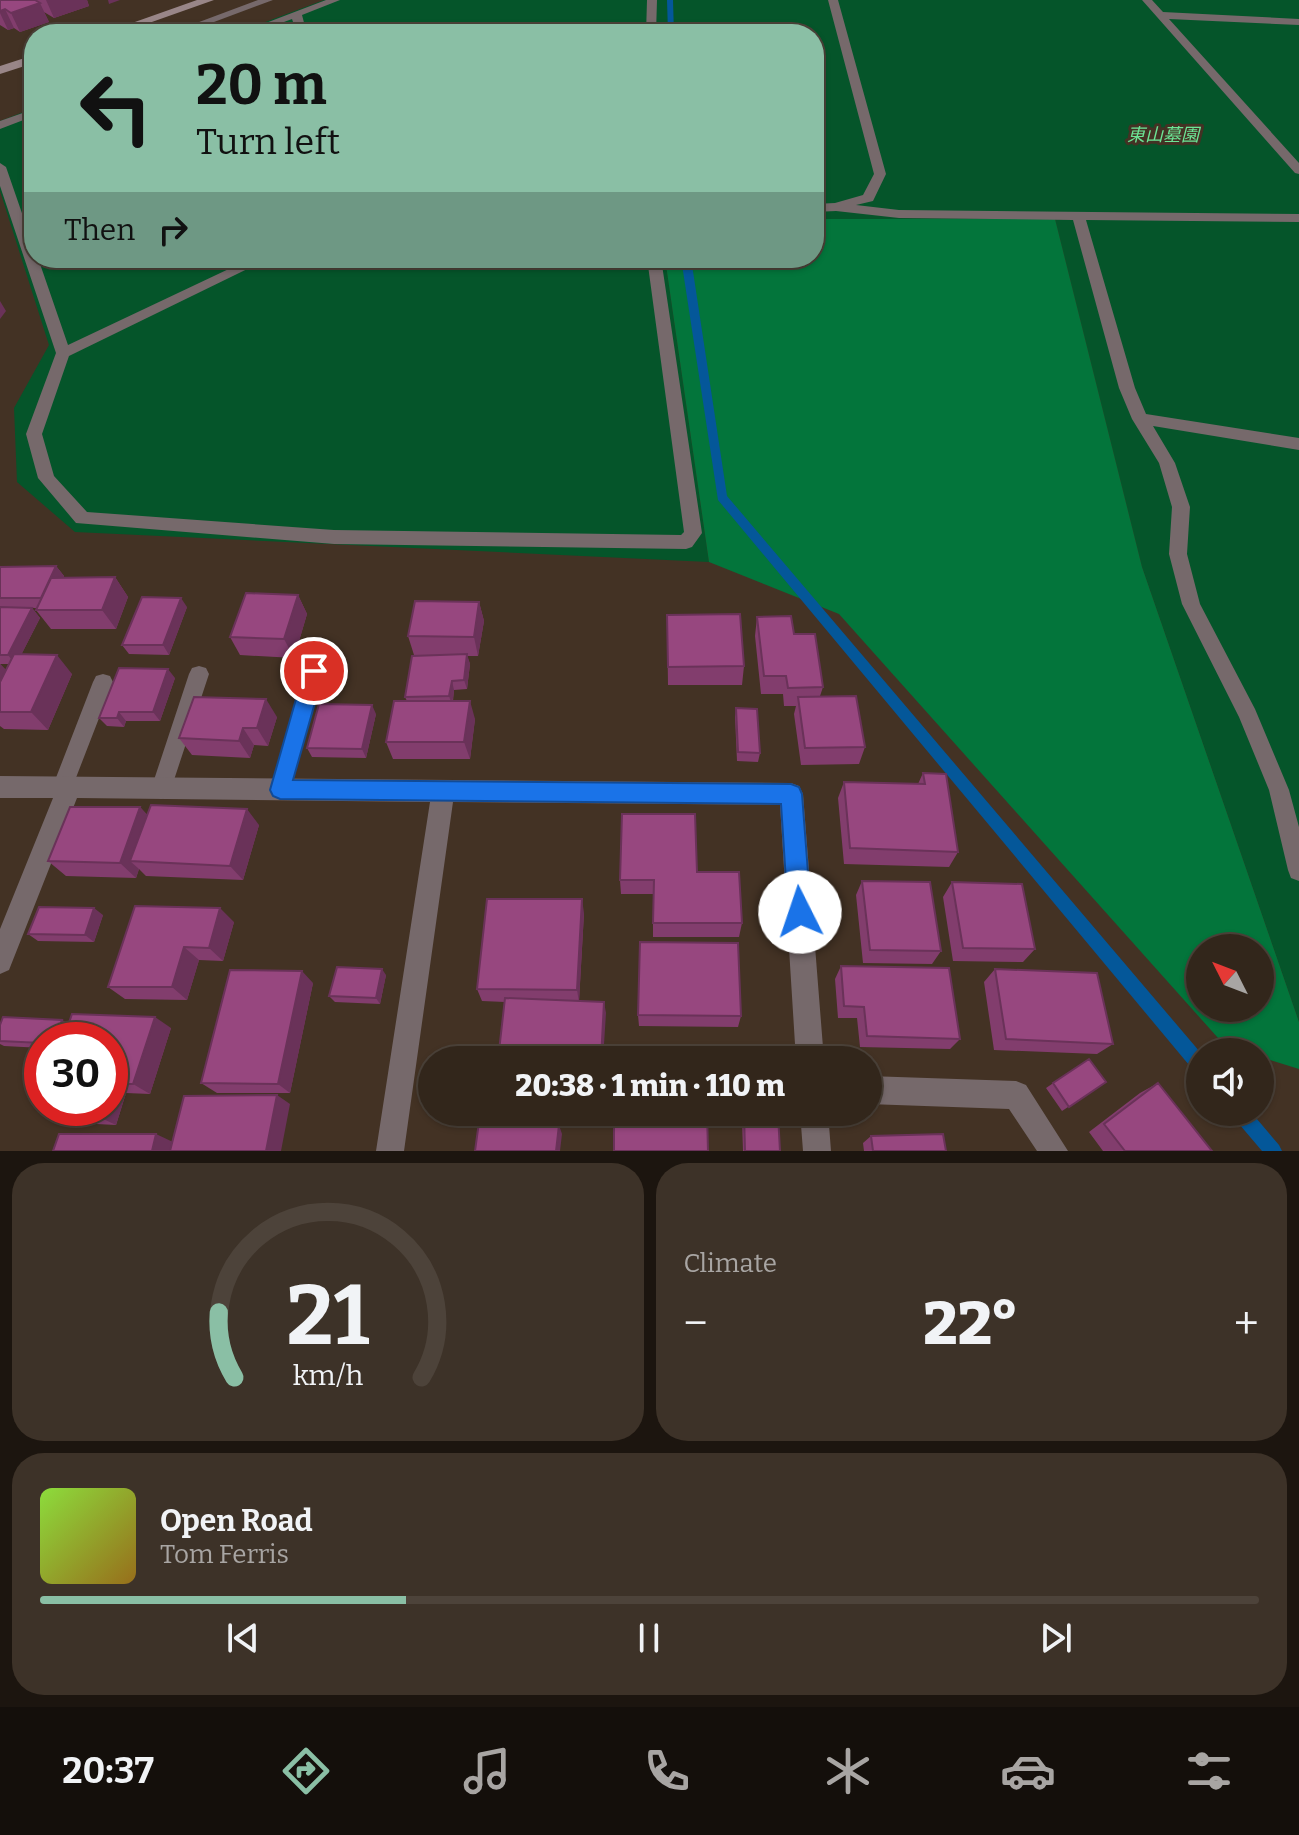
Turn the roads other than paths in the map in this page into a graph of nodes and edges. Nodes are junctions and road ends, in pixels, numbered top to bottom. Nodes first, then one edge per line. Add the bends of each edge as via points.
1 (208, 0) edge
2 (268, 0) edge
3 (335, 0) edge
4 (652, 0) edge
5 (833, 0) edge
6 (1147, 0) edge
7 (296, 14) junction
8 (1160, 15) junction
9 (1299, 22) edge
10 (137, 24) edge
11 (200, 24) edge
12 (269, 24) edge
13 (299, 24) edge
14 (651, 24) edge
15 (24, 62) edge
16 (0, 70) edge
17 (24, 116) edge
18 (0, 125) edge
19 (0, 167) edge
20 (1299, 170) edge
21 (836, 207) junction
22 (824, 208) edge
23 (1078, 216) junction
24 (1299, 218) edge
25 (24, 238) edge
26 (34, 268) edge
27 (242, 268) edge
28 (655, 268) edge
29 (63, 353) junction
30 (1140, 419) junction
31 (1299, 444) edge
32 (314, 671) dead end
33 (199, 674) dead end
34 (103, 682) dead end
35 (0, 787) edge
36 (65, 788) junction
37 (161, 789) junction
38 (280, 790) junction
39 (443, 791) junction
40 (1299, 870) edge
41 (0, 961) edge
42 (809, 1046) edge
43 (882, 1090) edge
44 (815, 1126) edge
45 (390, 1151) edge
46 (817, 1151) edge
47 (1054, 1151) edge

1 - 10 street
2 - 11 lane
3 - 7 lane
4 - 14 lane
5 - 21 lane via 880,174 868,198
6 - 8 lane
7 - 12 lane
7 - 13 lane
8 - 9 lane
8 - 20 lane
15 - 16 street
17 - 18 lane
19 - 25 lane
21 - 22 lane
21 - 23 lane via 899,214
23 - 24 lane
23 - 30 lane
26 - 29 lane
27 - 29 lane
28 - 29 lane via 693,533 686,542 334,537 82,518 46,478 34,434
30 - 31 lane
30 - 40 lane via 1167,463 1181,507 1178,554 1191,604 1248,715 1279,790
32 - 38 lane
33 - 37 lane
34 - 36 lane
35 - 36 street
36 - 37 street
36 - 41 street
37 - 38 street
38 - 39 street
39 - 42 street via 791,794
39 - 45 street
43 - 47 street via 1016,1095
44 - 46 street

